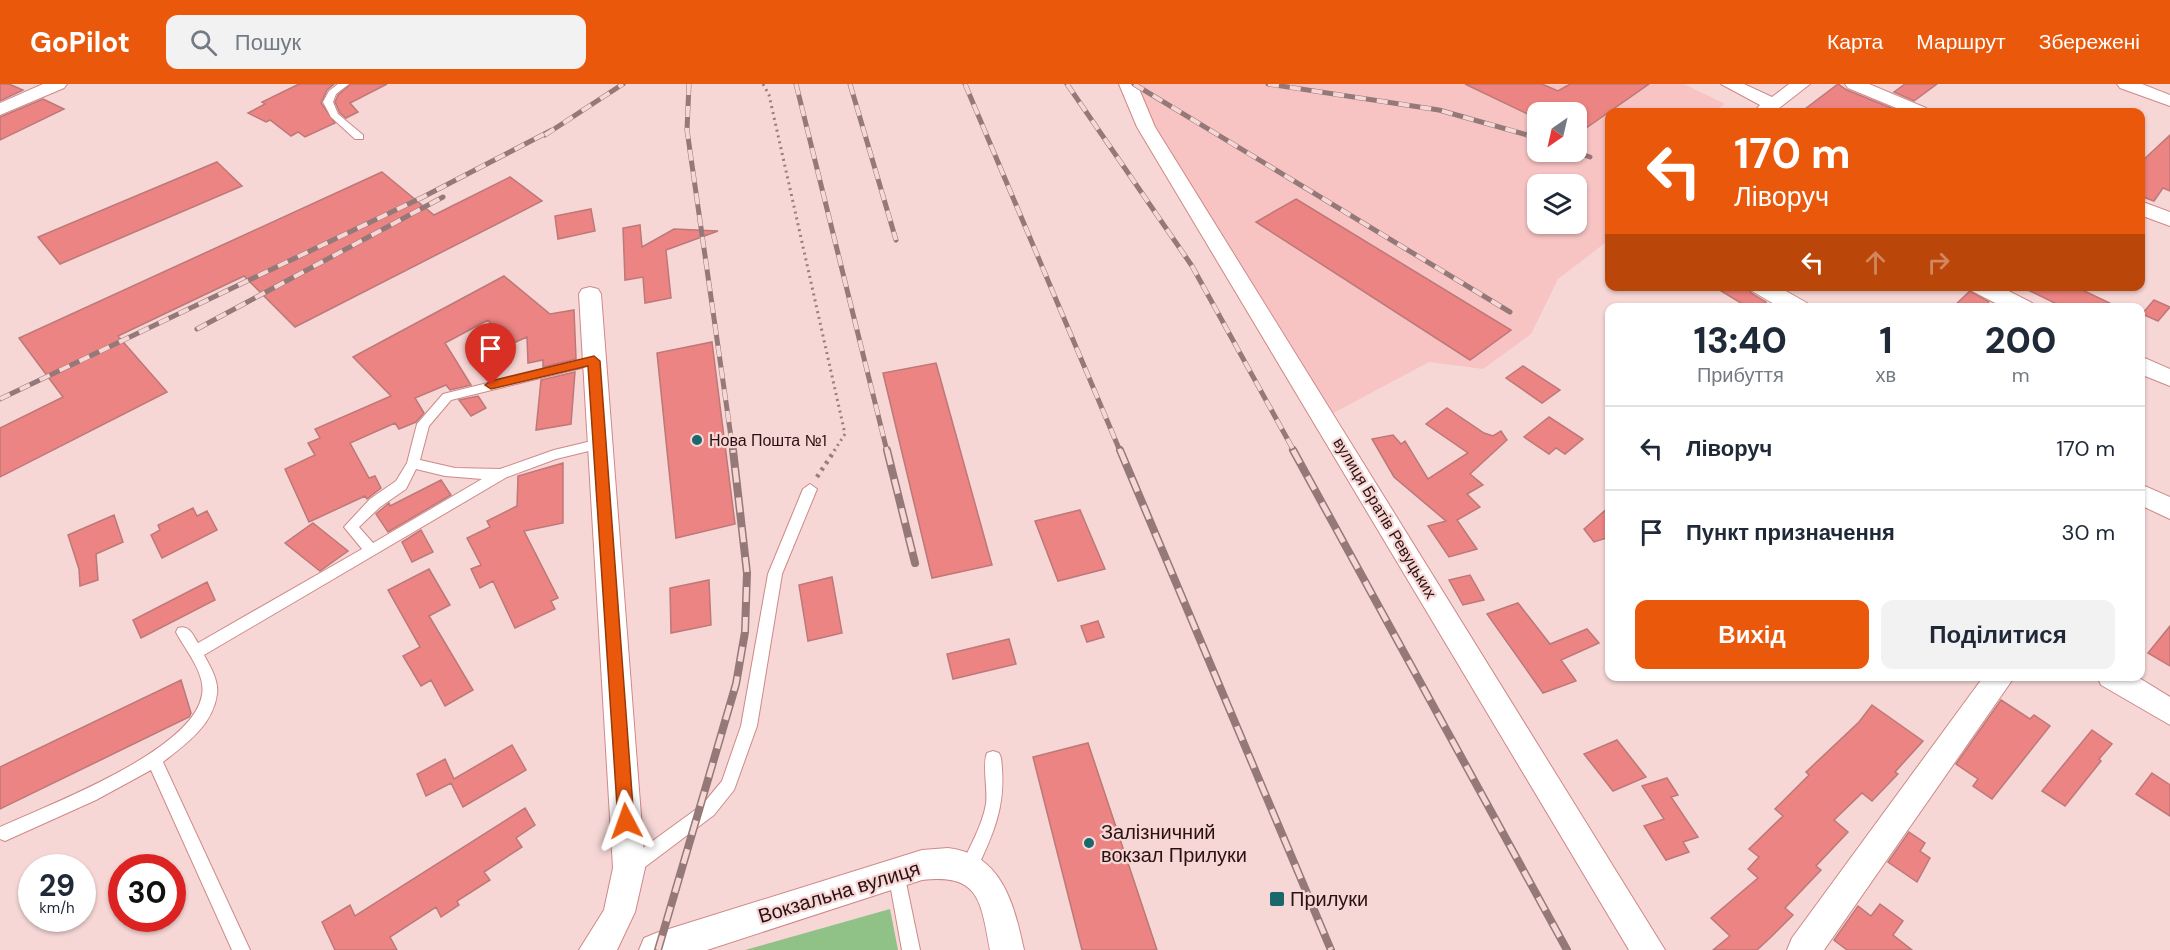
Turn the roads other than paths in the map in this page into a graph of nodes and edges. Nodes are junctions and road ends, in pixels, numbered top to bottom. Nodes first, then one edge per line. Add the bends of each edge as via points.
1 (58, 84) edge
2 (344, 84) edge
3 (1128, 84) edge
4 (1730, 84) edge
5 (1801, 84) edge
6 (1854, 84) edge
7 (2133, 85) edge
8 (2170, 101) edge
9 (1766, 108) edge
10 (1769, 108) edge
11 (1911, 108) edge
12 (0, 110) edge
13 (359, 137) dead end
14 (2145, 209) edge
15 (2170, 220) edge
16 (1769, 291) edge
17 (1990, 291) edge
18 (590, 294) dead end
19 (1790, 303) edge
20 (2014, 303) edge
21 (594, 361) junction
22 (2145, 366) edge
23 (2170, 378) edge
24 (600, 444) junction
25 (412, 463) junction
26 (502, 474) junction
27 (810, 489) road end
28 (2145, 496) edge
29 (2170, 509) edge
30 (371, 549) junction
31 (183, 632) dead end
32 (196, 652) junction
33 (1997, 681) edge
34 (2120, 681) edge
35 (2170, 712) edge
36 (993, 758) dead end
37 (155, 761) junction
38 (4, 832) dead end
39 (629, 868) junction
40 (968, 869) junction
41 (896, 873) junction
42 (241, 950) edge
43 (596, 950) edge
44 (656, 950) edge
45 (911, 950) edge
46 (1007, 950) edge
47 (1648, 950) edge
48 (1804, 950) edge

1 - 12 street
2 - 13 lane via 328,102 334,115
3 - 47 street, вулиця Братів Ревуцьких via 1152,137
4 - 9 street
5 - 10 street
6 - 11 street
7 - 8 street
14 - 15 street
16 - 19 street
17 - 20 street
18 - 21 street
21 - 24 street
21 - 25 lane via 447,397 423,424
22 - 23 street
24 - 26 lane
24 - 39 street
25 - 26 lane via 470,476
25 - 30 lane via 401,485 351,527
26 - 30 lane
27 - 39 lane via 775,574 749,726 728,785 708,810
28 - 29 street
30 - 32 lane
31 - 32 lane
32 - 37 lane via 210,693 204,713 185,738
33 - 48 street
34 - 35 street
36 - 40 lane via 998,785 992,820
37 - 38 lane
37 - 42 lane
39 - 43 street via 625,903
40 - 41 street, Вокзальна вулиця via 950,863 922,865
40 - 46 street via 984,881 997,900
41 - 44 street, Вокзальна вулиця
41 - 45 lane

